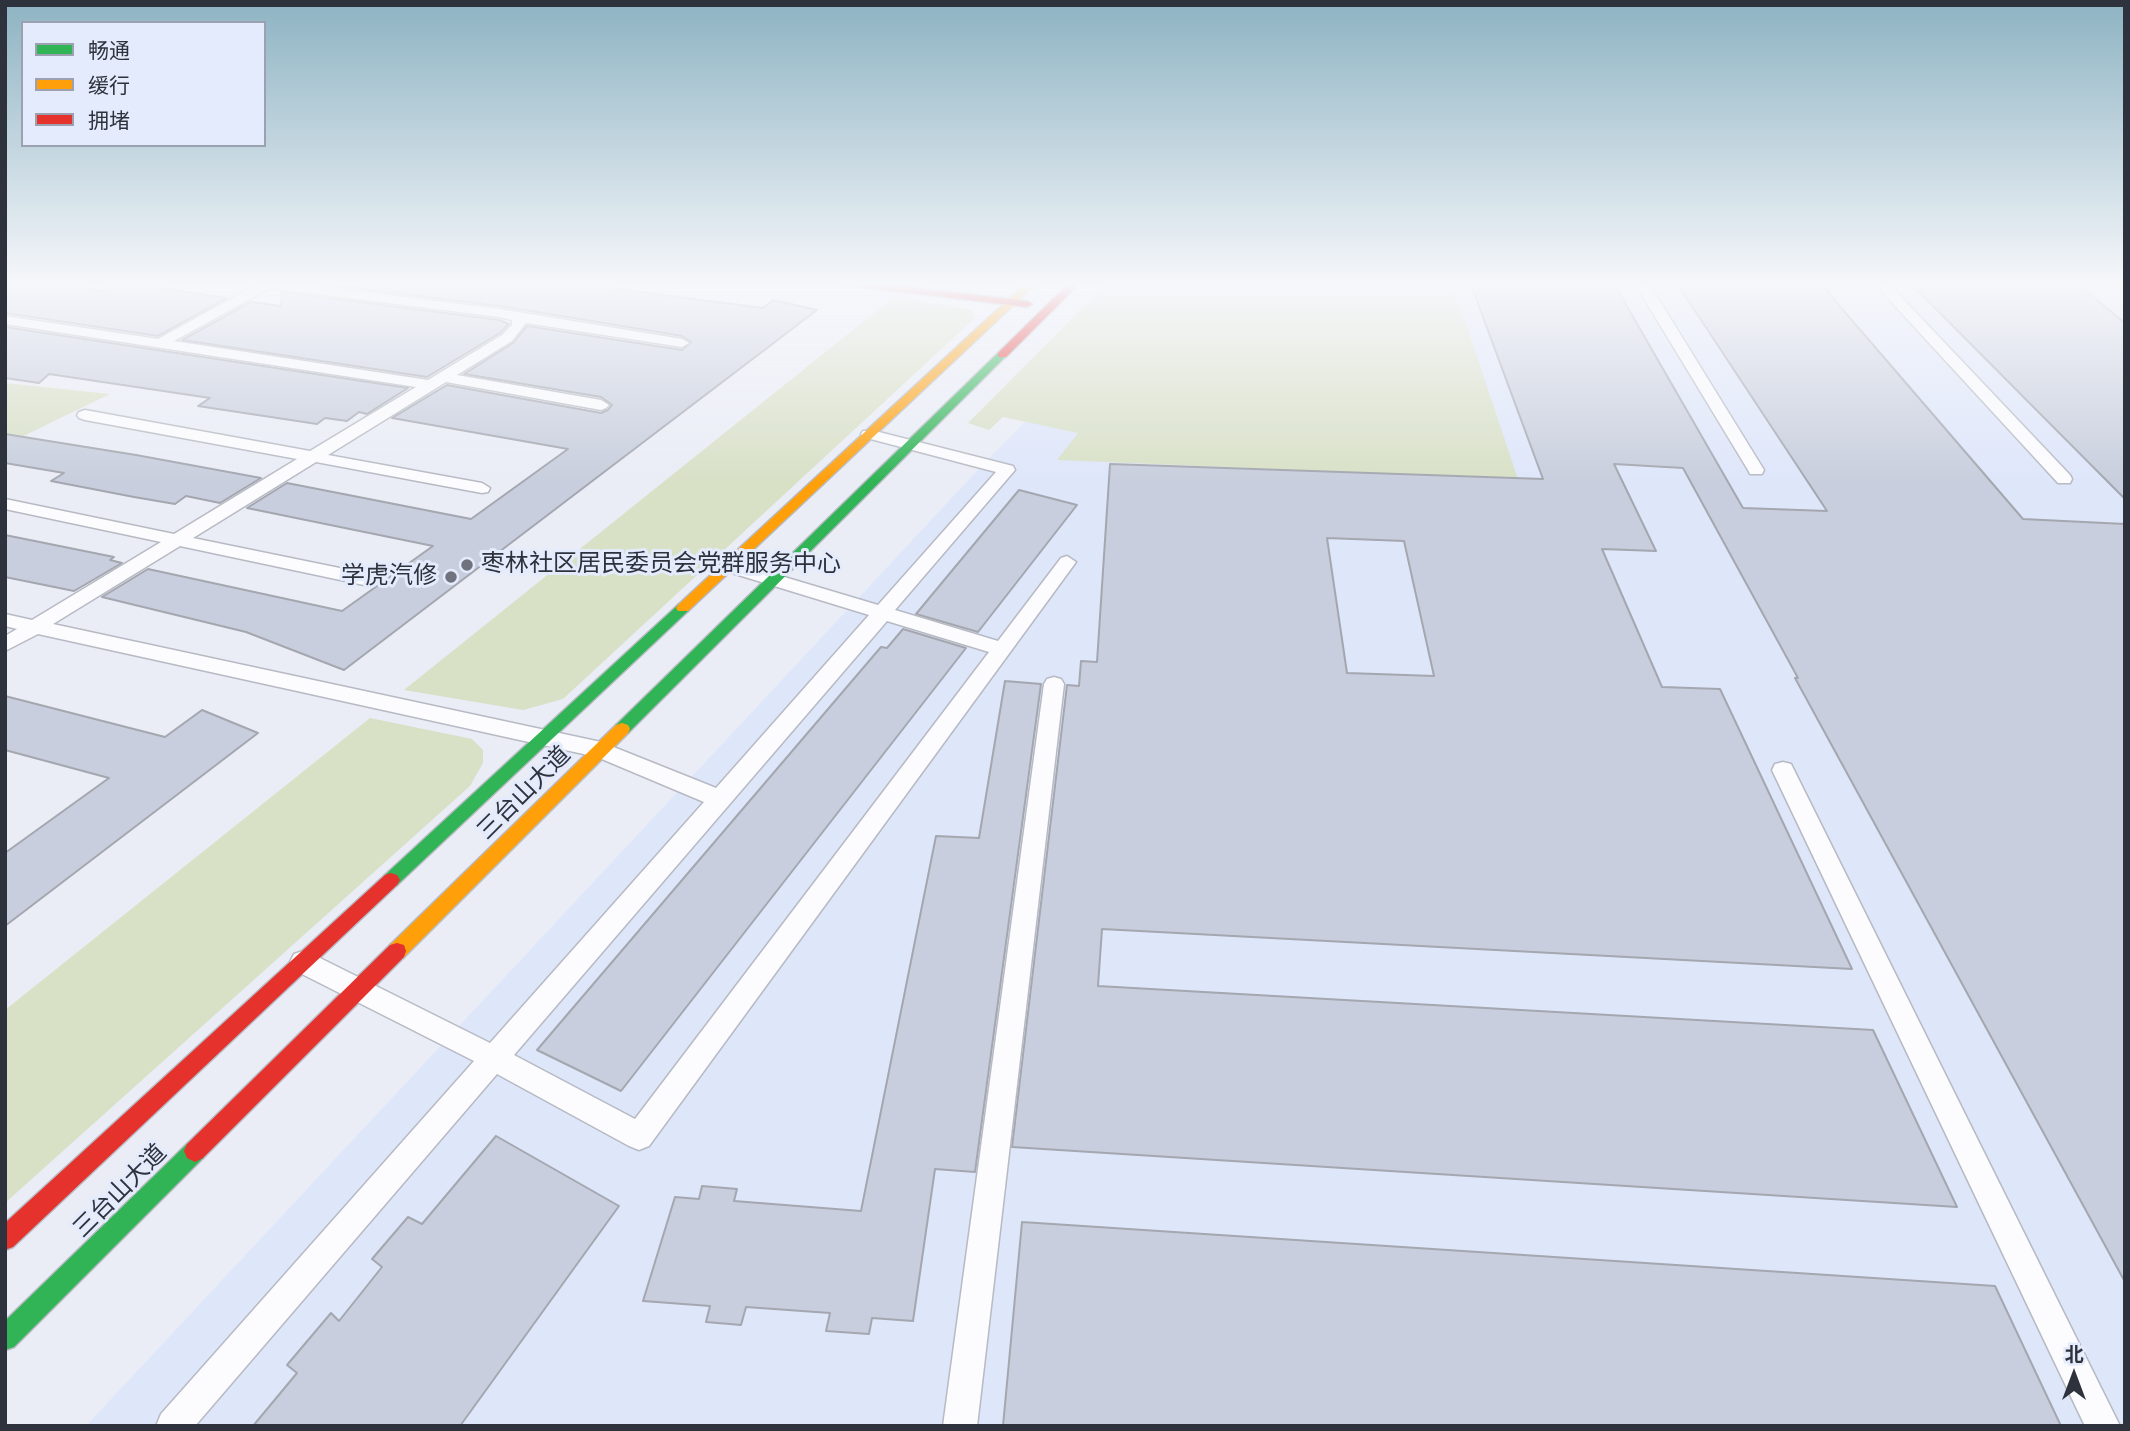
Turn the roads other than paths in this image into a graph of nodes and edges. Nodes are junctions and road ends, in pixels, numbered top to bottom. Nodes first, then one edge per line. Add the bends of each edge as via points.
1 (195, 349) edge
2 (490, 349) edge
3 (962, 349) edge
4 (1007, 349) edge
5 (1682, 349) edge
6 (1942, 349) edge
7 (438, 381) junction
8 (601, 405) dead end
9 (85, 415) dead end
10 (869, 435) junction
11 (909, 445) junction
12 (313, 457) junction
13 (1756, 470) dead end
14 (2064, 479) dead end
15 (482, 488) dead end
16 (5, 504) edge
17 (177, 540) junction
18 (1068, 562) dead end
19 (728, 566) junction
20 (364, 579) dead end
21 (774, 580) junction
22 (883, 612) junction
23 (5, 620) edge
24 (36, 626) junction
25 (5, 645) edge
26 (1002, 649) junction
27 (1054, 684) dead end
28 (545, 737) junction
29 (601, 750) junction
30 (1783, 771) dead end
31 (720, 799) junction
32 (303, 962) junction
33 (357, 991) junction
34 (494, 1058) junction
35 (5, 1239) edge
36 (5, 1338) edge
37 (173, 1426) edge
38 (960, 1426) edge
39 (2103, 1426) edge

1 - 7 lane
2 - 7 lane
3 - 10 main road, 三台山大道
4 - 11 main road, 三台山大道
5 - 13 lane
6 - 14 lane
7 - 8 lane
7 - 12 lane
9 - 12 lane
10 - 11 lane
10 - 19 main road, 三台山大道
11 - 21 main road, 三台山大道
11 - 22 lane via 1007,470
12 - 15 lane
12 - 17 lane
16 - 17 lane
17 - 20 lane
17 - 24 lane
18 - 26 lane
19 - 21 lane
19 - 28 main road, 三台山大道
21 - 22 lane
21 - 29 main road, 三台山大道
22 - 26 lane
22 - 31 lane
23 - 24 lane
24 - 25 lane
24 - 28 lane
26 - 34 lane via 639,1136
27 - 38 lane
28 - 29 lane
28 - 32 main road, 三台山大道
29 - 31 lane
29 - 33 main road, 三台山大道
30 - 39 lane
31 - 34 lane
32 - 33 lane
32 - 35 main road, 三台山大道
33 - 34 lane
33 - 36 main road, 三台山大道
34 - 37 lane

